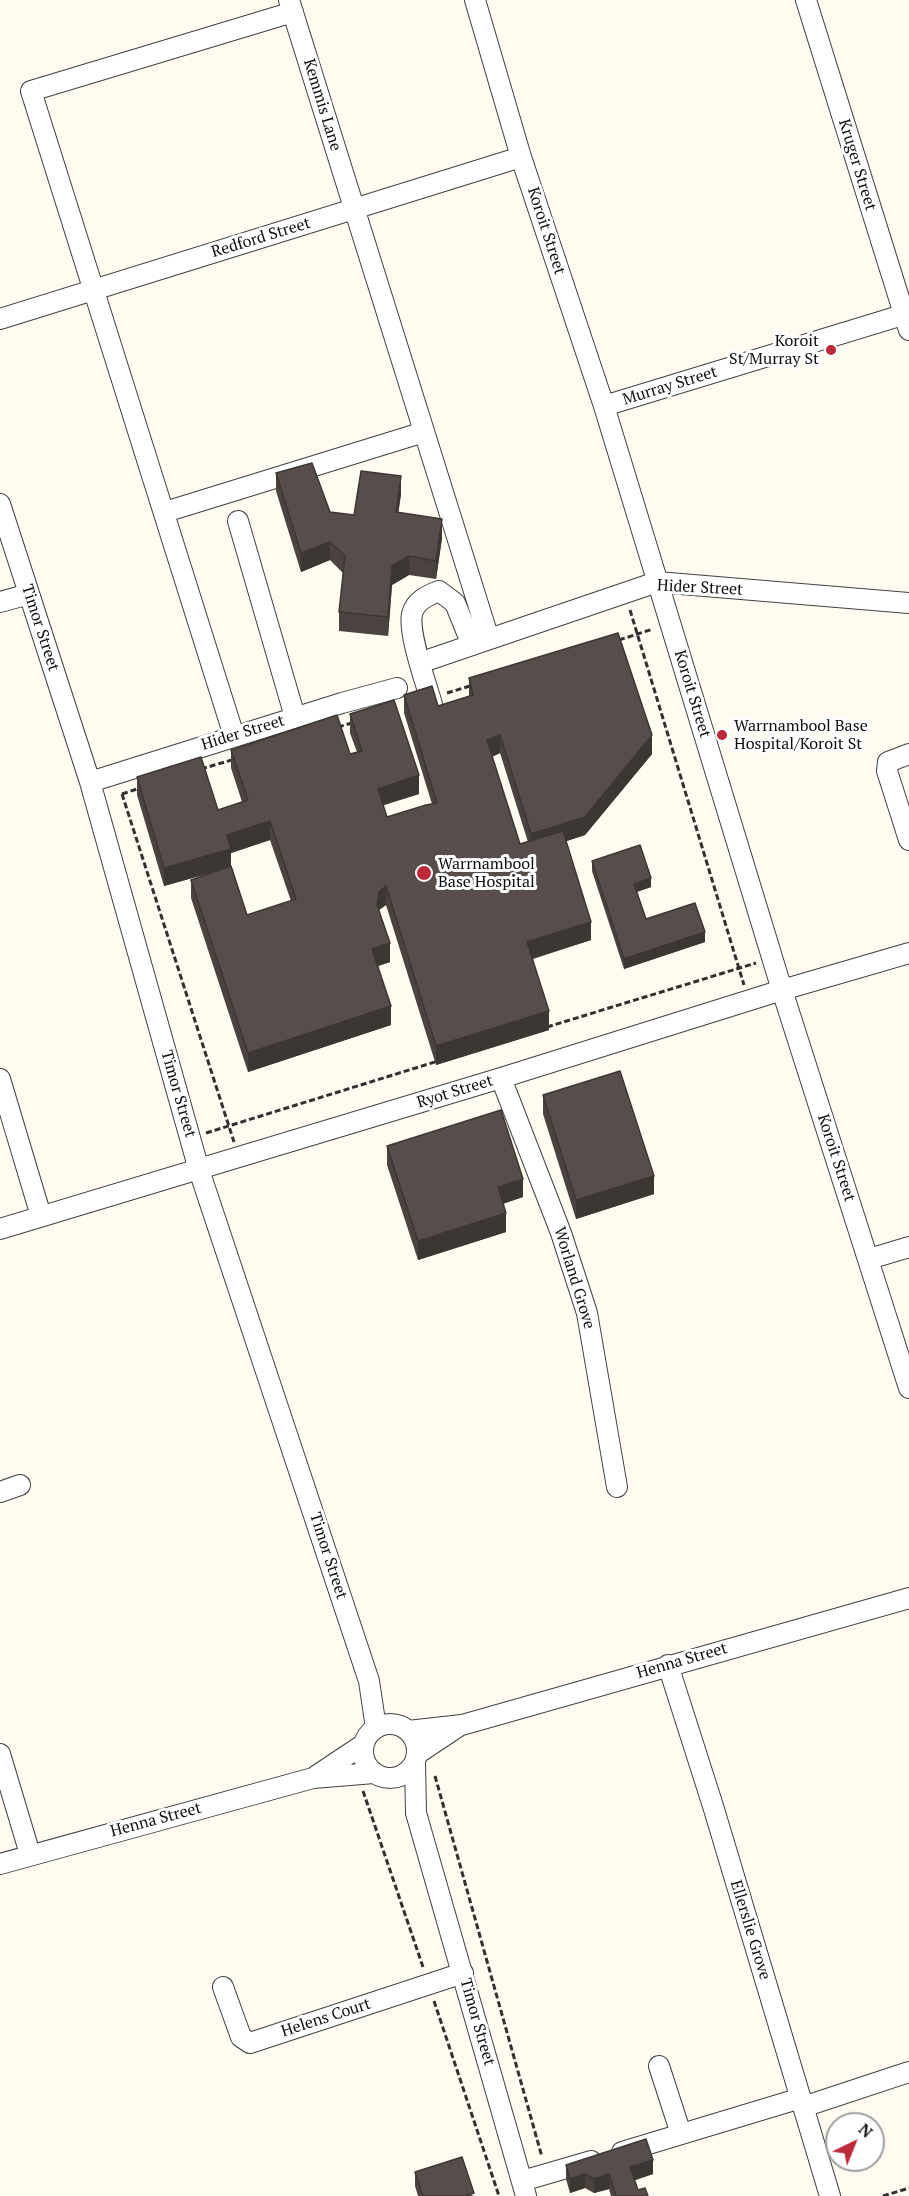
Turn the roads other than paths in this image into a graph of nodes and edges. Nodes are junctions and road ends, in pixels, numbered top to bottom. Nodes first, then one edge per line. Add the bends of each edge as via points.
1 (475, 0) edge
2 (806, 0) edge
3 (291, 6) edge
4 (521, 157) junction
5 (354, 209) junction
6 (93, 290) junction
7 (0, 319) edge
8 (907, 319) edge
9 (604, 406) junction
10 (424, 432) junction
11 (0, 504) edge
12 (165, 512) junction
13 (238, 521) dead end
14 (657, 582) junction
15 (29, 594) junction
16 (0, 602) edge
17 (909, 603) edge
18 (481, 642) junction
19 (431, 659) dead end
20 (397, 688) dead end
21 (432, 704) edge
22 (295, 717) junction
23 (234, 736) junction
24 (909, 754) edge
25 (90, 782) junction
26 (909, 840) edge
27 (909, 953) edge
28 (782, 990) junction
29 (501, 1078) junction
30 (0, 1079) edge
31 (199, 1170) junction
32 (40, 1216) junction
33 (0, 1229) edge
34 (909, 1247) edge
35 (869, 1259) junction
36 (909, 1388) edge
37 (20, 1485) dead end
38 (617, 1487) dead end
39 (0, 1492) edge
40 (907, 1596) edge
41 (668, 1665) junction
42 (369, 1681) junction
43 (462, 1725) junction
44 (376, 1728) junction
45 (403, 1728) junction
46 (364, 1744) junction
47 (0, 1754) edge
48 (420, 1755) junction
49 (383, 1776) junction
50 (313, 1778) junction
51 (416, 1813) junction
52 (30, 1854) junction
53 (0, 1864) edge
54 (463, 1972) junction
55 (223, 1987) dead end
56 (658, 2066) dead end
57 (909, 2072) edge
58 (802, 2102) junction
59 (681, 2134) junction
60 (524, 2189) edge
61 (830, 2196) edge

1 - 4 street, Koroit Street
2 - 8 street, Kruger Street
3 - 5 street, Kemmis Lane
3 - 6 street via 32,91
4 - 5 street, Redford Street
4 - 9 street, Koroit Street
5 - 6 street, Redford Street
5 - 10 street, Kemmis Lane
6 - 7 street, Redford Street
6 - 12 street
8 - 9 street, Murray Street
9 - 14 street, Koroit Street
10 - 12 street
10 - 18 street, Kemmis Lane
11 - 15 street, Timor Street
12 - 23 street
13 - 22 street
14 - 17 street, Hider Street
14 - 18 street, Hider Street
14 - 28 street, Koroit Street
15 - 16 street
15 - 25 street, Timor Street
18 - 19 street, Hider Street
18 - 21 street via 455,603 439,591 424,596 412,613 414,637
20 - 22 street, Hider Street
22 - 23 street, Hider Street
23 - 25 street, Hider Street
24 - 26 street via 888,762 889,782
25 - 31 street, Timor Street
27 - 28 street, Ryot Street
28 - 29 street, Ryot Street
28 - 35 street, Koroit Street
29 - 31 street, Ryot Street
29 - 38 street, Worland Grove via 561,1233 587,1313
30 - 32 street
31 - 32 street, Ryot Street
31 - 42 street, Timor Street
32 - 33 street, Ryot Street
34 - 35 street
35 - 36 street, Koroit Street
37 - 39 street
40 - 41 street, Henna Street
41 - 43 street, Henna Street
41 - 58 street, Ellerslie Grove
42 - 44 street, Timor Street
42 - 45 street, Timor Street
43 - 45 street, Henna Street
43 - 48 street, Henna Street
44 - 45 street via 390,1724
44 - 46 street
45 - 48 street
46 - 49 street via 366,1763
46 - 50 street, Henna Street
47 - 52 street
48 - 49 street via 405,1774
48 - 51 street, Timor Street
49 - 50 street, Henna Street
49 - 51 street, Timor Street
50 - 52 street, Henna Street
51 - 54 street, Timor Street
52 - 53 street, Henna Street
54 - 55 street, Helens Court via 250,2043 241,2037
54 - 60 street, Timor Street
56 - 59 street
57 - 58 street
58 - 59 street
58 - 61 street, Ellerslie Grove
59 - 60 street via 547,2175

